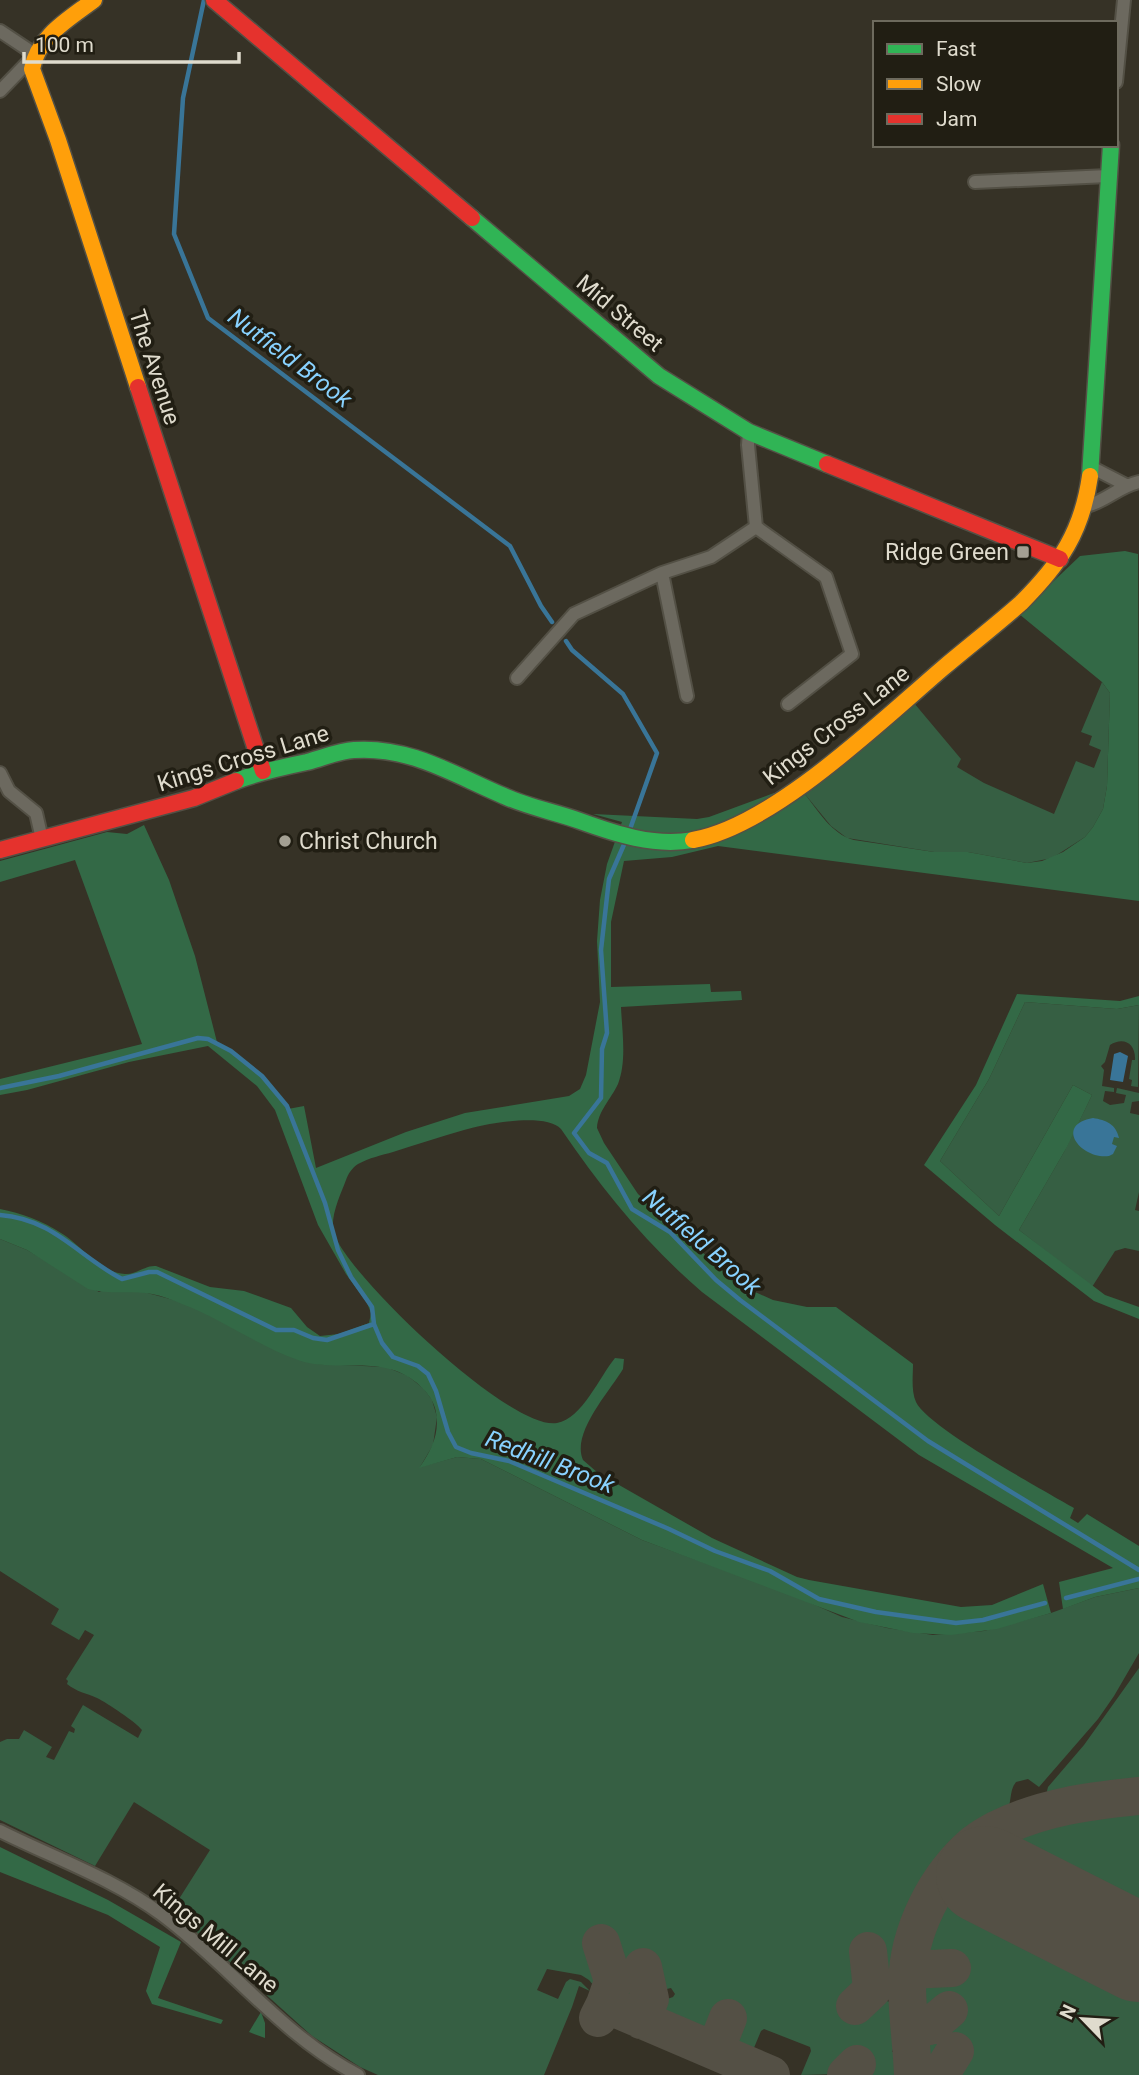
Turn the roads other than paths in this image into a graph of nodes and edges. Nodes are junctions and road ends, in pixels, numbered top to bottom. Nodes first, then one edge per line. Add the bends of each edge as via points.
1 (94, 0) edge
2 (1124, 0) edge
3 (214, 1) edge
4 (0, 31) edge
5 (32, 58) junction
6 (1118, 62) edge
7 (0, 91) edge
8 (1111, 147) edge
9 (1108, 176) junction
10 (975, 182) dead end
11 (749, 432) junction
12 (1091, 467) junction
13 (1139, 481) edge
14 (1126, 485) junction
15 (1086, 506) junction
16 (756, 527) junction
17 (1060, 559) junction
18 (662, 573) junction
19 (517, 678) dead end
20 (687, 696) dead end
21 (788, 704) dead end
22 (263, 771) junction
23 (0, 773) edge
24 (42, 839) junction
25 (0, 850) edge
26 (0, 1831) edge
27 (358, 2075) edge

1 - 5 street via 44,40
2 - 6 street
3 - 11 street, Mid Street via 659,376
4 - 5 street via 27,49
5 - 7 street
5 - 22 street, The Avenue
8 - 9 street, Kings Cross Lane
9 - 10 street
9 - 12 street, Kings Cross Lane
11 - 16 street
11 - 17 street, Mid Street
12 - 14 street
12 - 15 street, Kings Cross Lane
13 - 14 street
14 - 15 street
15 - 17 street, Kings Cross Lane
16 - 18 street via 711,557
16 - 21 street via 826,577 852,654
17 - 22 street, Kings Cross Lane via 997,624 806,782 764,810 695,840 677,843 618,834 502,795 447,767 388,751 352,750
18 - 19 street via 574,614
18 - 20 street
22 - 24 street, Kings Cross Lane via 196,797
23 - 24 street via 9,791 36,813
24 - 25 street, Kings Cross Lane
26 - 27 street, Kings Mill Lane via 153,1908 298,2035

